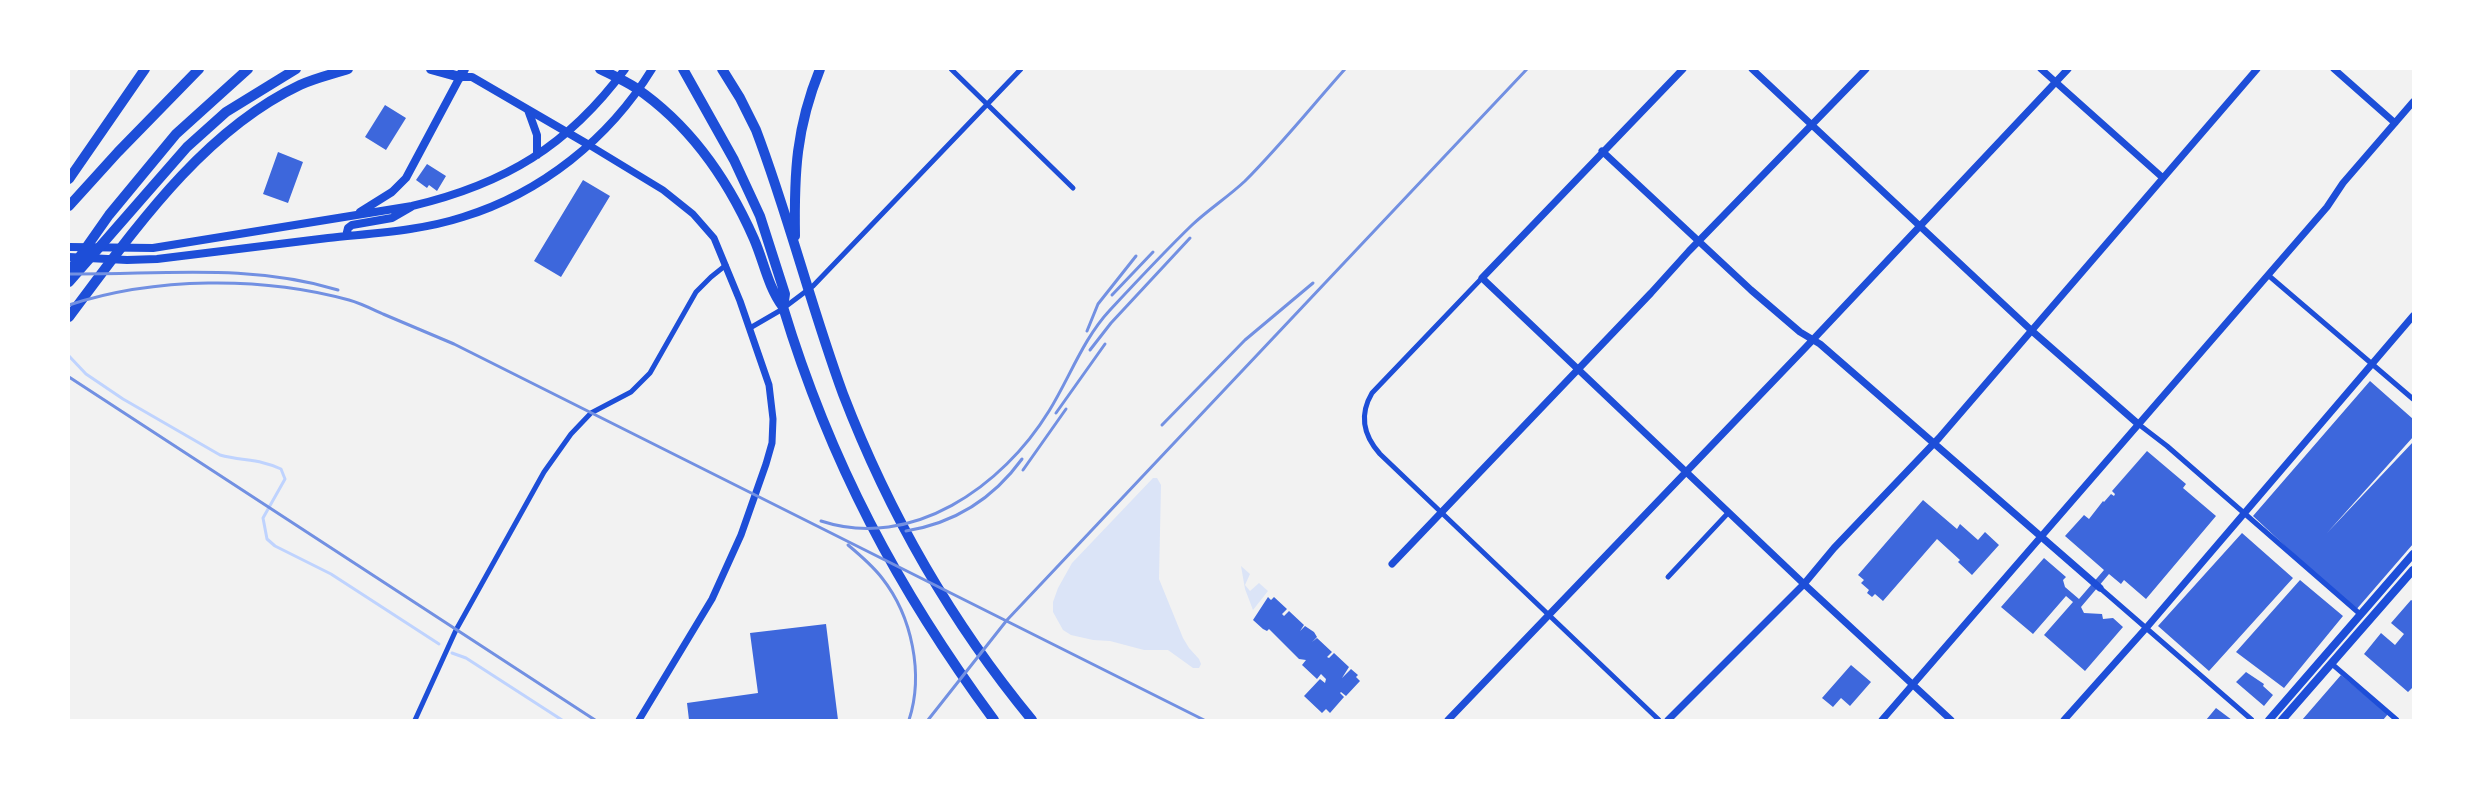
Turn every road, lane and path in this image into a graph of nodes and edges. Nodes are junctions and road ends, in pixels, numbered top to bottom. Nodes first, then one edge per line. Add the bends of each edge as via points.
1 (145, 69) edge
2 (200, 69) edge
3 (248, 69) edge
4 (296, 69) edge
5 (348, 69) edge
6 (430, 69) edge
7 (600, 69) edge
8 (625, 69) edge
9 (652, 69) edge
10 (683, 69) edge
11 (722, 69) edge
12 (820, 69) edge
13 (951, 69) edge
14 (1021, 69) edge
15 (1683, 69) edge
16 (1752, 69) edge
17 (1866, 69) edge
18 (2042, 69) edge
19 (2068, 69) edge
20 (2257, 69) edge
21 (2336, 70) edge
22 (462, 73) edge
23 (2056, 82) junction
24 (2413, 102) edge
25 (987, 103) junction
26 (528, 110) junction
27 (2395, 123) junction
28 (1812, 125) junction
29 (567, 134) junction
30 (589, 145) junction
31 (1602, 151) junction
32 (537, 155) junction
33 (2163, 178) junction
34 (69, 179) edge
35 (1073, 188) dead end
36 (69, 206) edge
37 (412, 206) junction
38 (353, 215) junction
39 (1919, 227) junction
40 (230, 236) junction
41 (346, 236) junction
42 (1698, 242) junction
43 (69, 246) edge
44 (795, 249) junction
45 (232, 250) junction
46 (69, 257) edge
47 (726, 265) junction
48 (69, 272) edge
49 (2268, 274) junction
50 (1482, 278) junction
51 (775, 280) junction
52 (69, 282) edge
53 (2413, 316) edge
54 (69, 317) edge
55 (750, 328) junction
56 (2032, 331) junction
57 (1811, 339) junction
58 (2372, 364) junction
59 (1578, 369) junction
60 (2413, 399) edge
61 (2137, 423) junction
62 (1933, 444) junction
63 (1685, 472) junction
64 (1442, 512) junction
65 (1729, 512) junction
66 (2244, 514) junction
67 (2041, 538) junction
68 (2413, 554) edge
69 (1392, 564) dead end
70 (2413, 570) edge
71 (1668, 577) dead end
72 (1804, 584) junction
73 (2100, 588) joint
74 (1549, 613) junction
75 (2360, 615) junction
76 (2368, 621) junction
77 (2147, 627) junction
78 (2332, 663) junction
79 (1912, 686) junction
80 (415, 720) edge
81 (639, 720) edge
82 (994, 720) edge
83 (1032, 720) edge
84 (1448, 720) edge
85 (1659, 720) edge
86 (1668, 720) edge
87 (1882, 720) edge
88 (1951, 720) edge
89 (2064, 720) edge
90 (2252, 720) edge
91 (2269, 720) edge
92 (2282, 720) edge
93 (2397, 720) edge

1 - 34 highway
2 - 36 highway
3 - 48 highway via 176,134 109,215
4 - 52 highway via 226,112 187,147
5 - 54 highway via 301,84 252,114 200,156 146,215
6 - 22 highway
7 - 51 highway via 636,88 670,115 701,150 726,182
8 - 29 main road via 603,99
9 - 30 main road via 618,117
10 - 51 highway via 760,216
11 - 44 highway via 756,130
12 - 44 highway via 808,98 795,166
13 - 25 street
14 - 25 street
15 - 31 street
16 - 28 street
17 - 28 street
18 - 23 street
19 - 23 street
20 - 33 street
21 - 27 street
22 - 26 main road
22 - 38 main road via 406,178 392,192
23 - 33 street
23 - 39 street
24 - 27 street
25 - 35 street
25 - 55 street via 818,281
26 - 29 main road
26 - 32 main road via 537,135
27 - 49 street
28 - 39 street
28 - 42 street
29 - 30 main road
29 - 32 main road
30 - 41 main road via 547,178 505,202 462,218
30 - 47 street via 663,190 693,214 714,238
31 - 42 street
31 - 50 street
32 - 37 main road via 488,183
33 - 56 street
37 - 38 main road
37 - 41 main road via 392,218 352,225
38 - 40 main road
39 - 56 street
39 - 57 street
40 - 43 main road via 153,248
40 - 45 main road
41 - 45 main road
42 - 57 street
42 - 59 street
44 - 83 highway via 853,415 890,499 920,558 986,659
45 - 46 main road via 127,261
47 - 55 street
47 - 80 street via 696,292 650,373 631,392 591,413 544,472 461,620
49 - 58 street
49 - 61 street
50 - 59 street
50 - 64 street via 1372,393 1363,413 1371,444
51 - 82 highway via 785,294 783,307 791,333 851,486 898,578
53 - 58 street
55 - 81 street via 771,398 773,432 766,464 712,599
56 - 61 street
56 - 62 street
57 - 62 street
57 - 63 street
58 - 60 street
58 - 66 street
59 - 63 street
59 - 64 street
61 - 66 street
61 - 67 street
62 - 67 street
62 - 72 street via 1833,548
63 - 65 street
63 - 74 street
64 - 69 street
64 - 74 street
65 - 71 street
65 - 72 street
66 - 75 street
66 - 77 street
67 - 73 street
67 - 79 street
68 - 75 main road
70 - 76 main road
72 - 79 street
72 - 86 street
73 - 77 street
74 - 84 street
74 - 85 street
75 - 76 main road
75 - 91 main road
76 - 78 main road
77 - 89 street
77 - 90 street
78 - 92 main road
78 - 93 street
79 - 87 street
79 - 88 street

